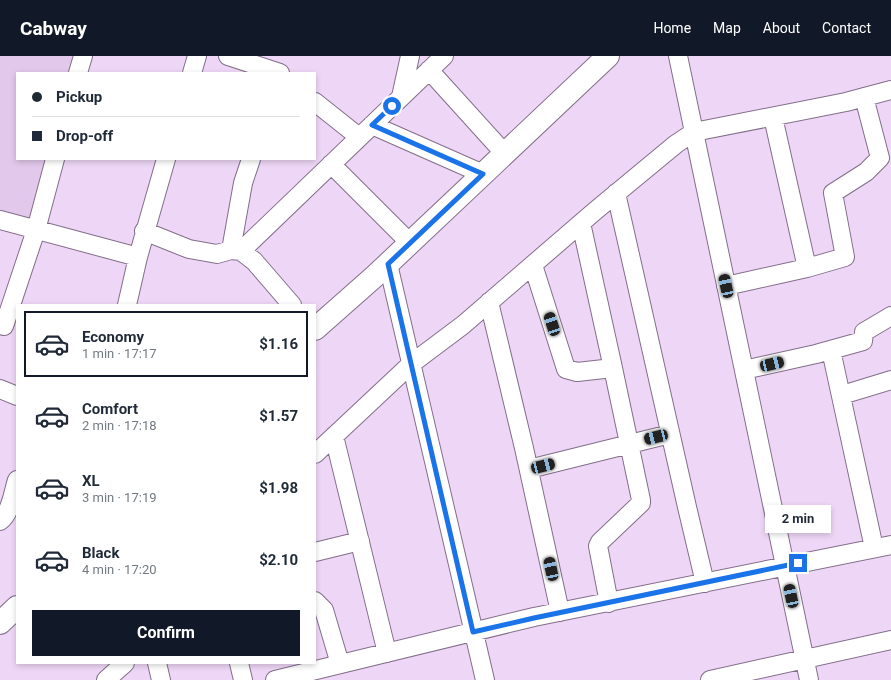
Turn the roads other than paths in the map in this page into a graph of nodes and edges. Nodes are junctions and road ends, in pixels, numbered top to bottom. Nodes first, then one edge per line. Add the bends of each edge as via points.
1 (82, 56) edge
2 (198, 56) edge
3 (228, 56) edge
4 (410, 56) edge
5 (444, 56) edge
6 (608, 56) edge
7 (678, 56) edge
8 (429, 70) junction
9 (78, 72) edge
10 (192, 72) edge
11 (275, 72) edge
12 (891, 90) edge
13 (401, 97) junction
14 (864, 97) junction
15 (316, 103) edge
16 (772, 117) junction
17 (372, 125) junction
18 (694, 132) junction
19 (359, 137) junction
20 (505, 154) junction
21 (55, 160) edge
22 (166, 160) edge
23 (251, 160) edge
24 (331, 164) junction
25 (483, 174) junction
26 (616, 193) junction
27 (0, 220) edge
28 (581, 223) junction
29 (36, 230) junction
30 (144, 231) junction
31 (410, 243) junction
32 (236, 250) junction
33 (138, 257) junction
34 (388, 264) junction
35 (533, 265) junction
36 (807, 268) junction
37 (726, 286) junction
38 (489, 302) junction
39 (127, 304) edge
40 (291, 304) edge
41 (891, 316) edge
42 (7, 327) edge
43 (316, 328) edge
44 (831, 350) junction
45 (411, 364) junction
46 (613, 368) junction
47 (744, 370) junction
48 (891, 380) edge
49 (0, 389) edge
50 (842, 395) junction
51 (16, 396) edge
52 (670, 434) junction
53 (334, 436) junction
54 (629, 444) junction
55 (316, 453) edge
56 (529, 469) junction
57 (16, 484) edge
58 (0, 521) edge
59 (360, 540) junction
60 (883, 547) edge
61 (316, 552) edge
62 (784, 566) junction
63 (706, 583) junction
64 (316, 602) edge
65 (609, 603) junction
66 (16, 608) edge
67 (560, 612) junction
68 (0, 623) edge
69 (473, 632) junction
70 (891, 640) edge
71 (387, 653) junction
72 (804, 658) junction
73 (124, 664) edge
74 (157, 664) edge
75 (239, 664) edge
76 (340, 664) junction
77 (106, 680) edge
78 (161, 680) edge
79 (242, 680) edge
80 (275, 680) edge
81 (485, 680) edge
82 (710, 680) edge
83 (809, 680) edge

1 - 9 street
2 - 10 street
3 - 11 street
4 - 13 street
5 - 8 street
6 - 20 street
7 - 18 street
8 - 13 street
8 - 20 street
12 - 14 street
13 - 17 street
14 - 16 street
14 - 36 street via 880,158 866,172 833,193 845,257
15 - 19 street
16 - 18 street
16 - 36 street
17 - 19 street
17 - 25 street
18 - 26 street
18 - 37 street
19 - 24 street
20 - 25 street
21 - 29 street
22 - 30 street
23 - 32 street via 243,183
24 - 31 street
24 - 32 street
25 - 31 street
26 - 28 street
26 - 52 street
27 - 29 street
28 - 35 street
28 - 46 street
29 - 33 street
29 - 42 street
30 - 32 street via 189,249 217,254
30 - 33 street
31 - 34 street
32 - 40 street via 254,261
33 - 39 street
34 - 43 street
34 - 45 street
35 - 38 street
35 - 46 street via 566,369 577,372
36 - 37 street
37 - 47 street
38 - 45 street
38 - 56 street
41 - 44 street via 864,332 863,341
44 - 47 street
44 - 50 street
45 - 53 street
45 - 69 street
46 - 54 street
47 - 62 street
48 - 50 street
49 - 51 street
50 - 60 street
52 - 54 street
52 - 63 street
53 - 55 street
53 - 59 street
54 - 56 street
54 - 65 street via 641,503 598,546
56 - 67 street
57 - 58 street via 8,512
59 - 61 street
59 - 71 street
60 - 62 street
62 - 63 street
62 - 72 street
63 - 65 street
64 - 76 street via 324,610
65 - 67 street
66 - 68 street
67 - 69 street
69 - 71 street
69 - 81 street
70 - 72 street
71 - 76 street
72 - 82 street
72 - 83 street
73 - 77 street
74 - 78 street
75 - 79 street
76 - 80 street

